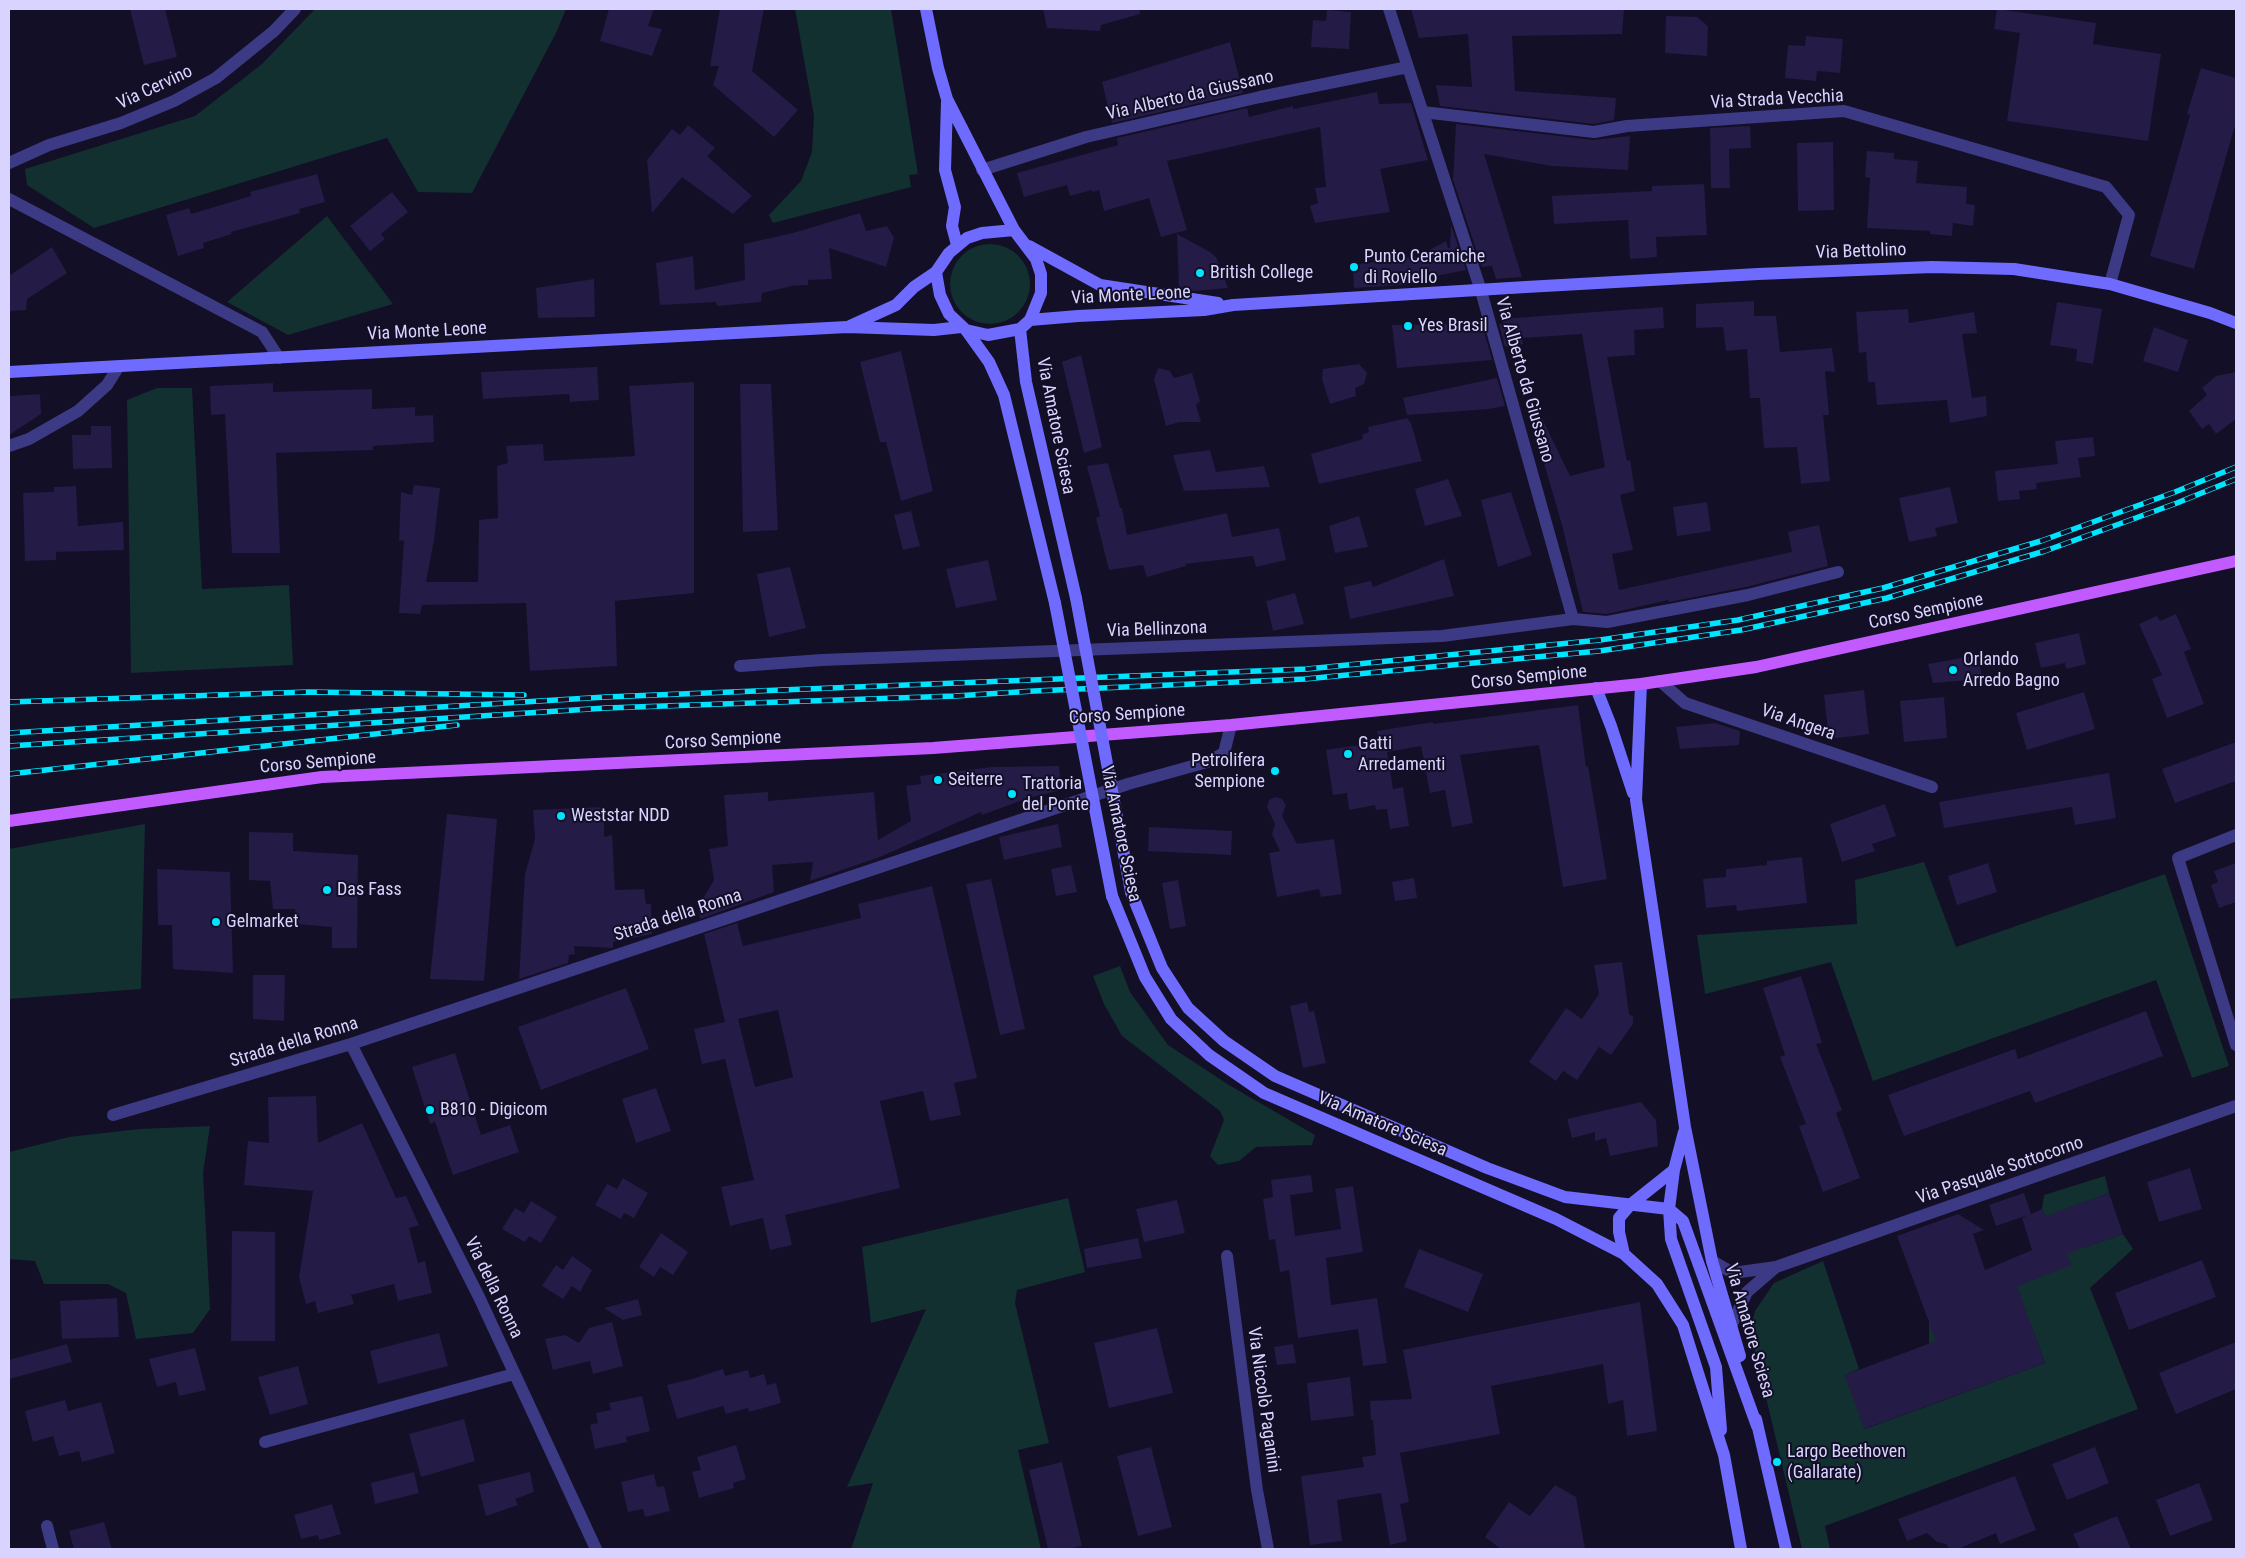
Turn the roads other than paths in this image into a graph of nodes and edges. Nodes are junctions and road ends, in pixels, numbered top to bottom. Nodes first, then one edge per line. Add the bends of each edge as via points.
1 (295, 9) edge
2 (926, 9) edge
3 (1389, 9) edge
4 (1408, 67) junction
5 (948, 99) junction
6 (1422, 112) junction
7 (9, 163) edge
8 (982, 170) junction
9 (9, 199) edge
10 (1014, 230) junction
11 (1025, 243) junction
12 (957, 245) junction
13 (936, 272) junction
14 (2110, 284) junction
15 (1481, 290) junction
16 (1233, 305) junction
17 (1030, 320) junction
18 (2236, 323) edge
19 (847, 328) junction
20 (964, 329) junction
21 (1020, 329) junction
22 (279, 358) junction
23 (119, 366) junction
24 (9, 372) edge
25 (9, 446) edge
26 (2236, 561) edge
27 (1838, 572) dead end
28 (1573, 619) junction
29 (740, 666) dead end
30 (1660, 681) junction
31 (1641, 684) junction
32 (1596, 688) junction
33 (1231, 725) junction
34 (1932, 787) dead end
35 (1636, 800) junction
36 (9, 821) edge
37 (2236, 835) edge
38 (351, 1044) junction
39 (2236, 1045) edge
40 (2236, 1106) edge
41 (113, 1115) dead end
42 (1685, 1127) junction
43 (1674, 1170) junction
44 (1630, 1205) junction
45 (1669, 1209) junction
46 (1624, 1254) junction
47 (1227, 1256) dead end
48 (1712, 1262) junction
49 (1776, 1267) junction
50 (1732, 1324) junction
51 (514, 1374) junction
52 (1757, 1426) junction
53 (264, 1442) dead end
54 (1724, 1455) junction
55 (47, 1526) dead end
56 (53, 1549) edge
57 (596, 1549) edge
58 (1268, 1549) edge
59 (1741, 1549) edge
60 (1786, 1549) edge

1 - 7 street, Via Cervino via 274,31 216,78 174,101 122,123 49,145
2 - 5 street
3 - 4 street, Via Alberto da Giussano
4 - 6 street, Via Alberto da Giussano
4 - 8 street, Via Alberto da Giussano via 1086,137
5 - 8 street
5 - 12 street via 944,170 955,207 952,226
6 - 14 street, Via Strada Vecchia via 1594,132 1627,126 1844,111 2106,187 2129,215
6 - 15 street, Via Alberto da Giussano
8 - 10 street
9 - 22 street via 262,332
10 - 11 street
10 - 12 street via 982,233
11 - 16 street, Via Monte Leone via 1100,285
11 - 17 street via 1036,259 1042,284
12 - 13 street
13 - 19 street, Via Monte Leone via 896,305
13 - 20 street via 944,305
14 - 15 street, Via Bettolino via 2014,269 1932,267
14 - 18 street, Via Bettolino
15 - 16 street, Via Monte Leone
15 - 28 street, Via Alberto da Giussano
16 - 17 street, Via Monte Leone via 1204,310
17 - 21 street
19 - 20 street, Via Monte Leone
19 - 22 street, Via Monte Leone
20 - 21 street via 988,335
20 - 46 street, Via Amatore Sciesa, bridge via 989,362 1004,395 1054,602 1112,896 1145,977 1172,1019 1209,1055 1264,1093 1556,1219
21 - 44 street, Via Amatore Sciesa, bridge via 1026,382 1076,598 1131,892 1162,968 1188,1008 1224,1041 1275,1076 1539,1187 1565,1196
22 - 23 street, Via Monte Leone
23 - 24 street, Via Monte Leone
23 - 25 street via 107,385 78,411 29,439
26 - 30 main road, Corso Sempione via 1756,667
27 - 28 street, Via Bellinzona via 1748,595 1608,622
28 - 29 street, Via Bellinzona via 1442,636
30 - 31 main road, Corso Sempione
30 - 34 street, Via Angera via 1685,703
31 - 32 main road, Corso Sempione
31 - 35 street, Via Amatore Sciesa
32 - 33 main road, Corso Sempione
32 - 35 street, Via Amatore Sciesa
33 - 36 main road, Corso Sempione via 933,748 322,777
33 - 38 street, Strada della Ronna via 1224,753 1207,762 1128,784
35 - 42 street, Via Amatore Sciesa
37 - 39 street via 2178,858
38 - 41 street, Strada della Ronna
38 - 51 street, Via della Ronna via 479,1297
40 - 49 street, Via Pasquale Sottocorno
42 - 43 street, Via Amatore Sciesa
42 - 48 street, Via Amatore Sciesa
43 - 44 street
43 - 45 street, Via Amatore Sciesa
44 - 45 street, Via Amatore Sciesa
44 - 46 street via 1619,1218
45 - 52 street, Via Amatore Sciesa via 1683,1221
45 - 54 street, Via Amatore Sciesa via 1671,1238 1716,1368
46 - 54 street, Via Amatore Sciesa via 1657,1284 1682,1325
47 - 58 street, Via Niccolò Paganini via 1257,1490
48 - 49 street, Via Pasquale Sottocorno via 1733,1273
48 - 50 street, Via Amatore Sciesa
49 - 50 street, Via Pasquale Sottocorno via 1747,1292
50 - 52 street, Via Amatore Sciesa
51 - 53 street
51 - 57 street, Via della Ronna
52 - 60 street, Via Amatore Sciesa
54 - 59 street, Via Amatore Sciesa
55 - 56 street

